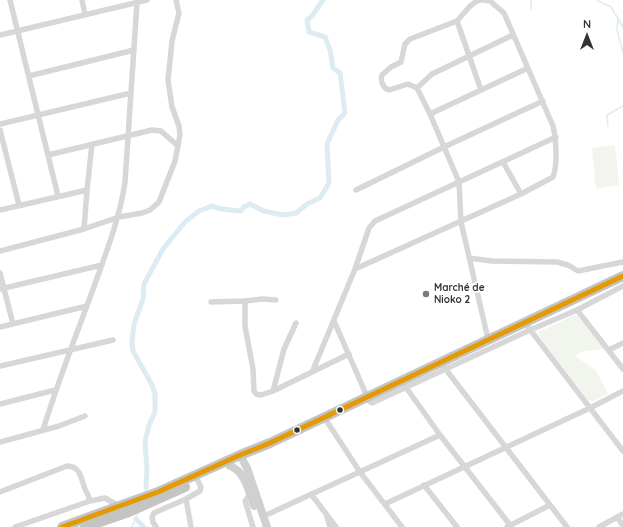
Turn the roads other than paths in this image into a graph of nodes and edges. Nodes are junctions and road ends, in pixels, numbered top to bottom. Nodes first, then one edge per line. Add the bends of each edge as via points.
1 (10, 0) edge
2 (82, 0) edge
3 (147, 0) edge
4 (176, 0) edge
5 (482, 0) edge
6 (137, 2) junction
7 (85, 14) junction
8 (457, 21) junction
9 (17, 31) junction
10 (0, 35) edge
11 (513, 35) junction
12 (134, 50) junction
13 (468, 56) junction
14 (528, 68) junction
15 (29, 76) junction
16 (417, 88) junction
17 (481, 90) junction
18 (131, 93) junction
19 (543, 101) junction
20 (430, 114) junction
21 (38, 115) junction
22 (0, 124) edge
23 (0, 130) edge
24 (129, 135) junction
25 (556, 137) junction
26 (92, 144) junction
27 (178, 146) junction
28 (444, 147) junction
29 (48, 155) junction
30 (502, 162) junction
31 (459, 182) junction
32 (87, 190) junction
33 (356, 190) dead end
34 (521, 194) junction
35 (58, 196) junction
36 (19, 205) junction
37 (0, 210) edge
38 (119, 217) junction
39 (461, 222) junction
40 (84, 229) junction
41 (0, 251) edge
42 (470, 258) junction
43 (623, 262) edge
44 (102, 265) junction
45 (355, 269) junction
46 (0, 273) edge
47 (623, 276) edge
48 (623, 286) edge
49 (2, 288) edge
50 (276, 300) dead end
51 (245, 301) junction
52 (211, 302) dead end
53 (87, 306) junction
54 (577, 310) junction
55 (334, 321) junction
56 (296, 323) dead end
57 (13, 324) junction
58 (528, 326) junction
59 (0, 328) edge
60 (488, 339) junction
61 (113, 340) dead end
62 (623, 343) edge
63 (70, 349) junction
64 (609, 350) junction
65 (349, 354) junction
66 (443, 365) junction
67 (0, 366) edge
68 (623, 369) edge
69 (313, 370) junction
70 (404, 384) junction
71 (55, 390) junction
72 (273, 391) junction
73 (623, 391) edge
74 (367, 396) junction
75 (0, 404) edge
76 (590, 408) junction
77 (85, 416) dead end
78 (324, 417) junction
79 (42, 430) junction
80 (440, 435) junction
81 (0, 442) edge
82 (505, 447) junction
83 (623, 451) edge
84 (242, 457) junction
85 (230, 466) junction
86 (465, 466) junction
87 (360, 472) junction
88 (198, 481) junction
89 (424, 485) junction
90 (0, 492) edge
91 (250, 494) junction
92 (311, 494) junction
93 (186, 499) junction
94 (90, 502) junction
95 (385, 504) junction
96 (550, 504) junction
97 (120, 506) junction
98 (325, 513) junction
99 (623, 514) edge
100 (264, 516) junction
101 (616, 517) junction
102 (95, 525) edge
103 (509, 526) edge
104 (623, 526) edge
105 (15, 527) edge
106 (62, 527) edge
107 (85, 527) edge
108 (156, 527) edge
109 (191, 527) edge
110 (253, 527) edge
111 (262, 527) edge
112 (267, 527) edge
113 (330, 527) edge
114 (336, 527) edge
115 (402, 527) edge
116 (457, 527) edge
117 (567, 527) edge
118 (599, 527) edge

1 - 9 street
2 - 7 street
3 - 6 street
4 - 27 street via 179,13 172,41 168,80 172,107 179,126
5 - 8 street via 470,6
5 - 11 street via 498,6 504,13
6 - 7 street
6 - 12 street
7 - 9 street
8 - 13 street
8 - 16 street via 410,38 401,62 384,72 381,78 387,89 405,84
9 - 10 street
9 - 15 street
11 - 13 street
11 - 14 street
12 - 15 street
12 - 18 street
13 - 16 street via 432,74
13 - 17 street
14 - 17 street
14 - 19 street
15 - 21 street
16 - 20 street
17 - 20 street
18 - 21 street
18 - 24 street
19 - 25 street
19 - 28 street
20 - 28 street
21 - 22 street
21 - 29 street
23 - 36 street
24 - 26 street
24 - 27 street via 161,131
24 - 38 street
25 - 30 street
25 - 34 street via 553,177
26 - 29 street
26 - 32 street
27 - 38 street via 159,202 150,210
28 - 31 street
28 - 33 street
29 - 35 street
30 - 31 street
30 - 34 street
31 - 39 street
31 - 45 street via 375,221 367,232
32 - 35 street
32 - 40 street
34 - 39 street
35 - 36 street
36 - 37 street
38 - 40 street
38 - 44 street
39 - 42 street
39 - 45 street
40 - 41 street
42 - 43 street via 557,262 578,271
42 - 60 street
44 - 49 street
44 - 53 street
45 - 55 street
46 - 49 street
47 - 58 highway
48 - 54 street
49 - 57 street
50 - 51 street
51 - 52 street
51 - 72 street via 245,326 253,368 254,391 261,395
53 - 57 street
53 - 63 street
54 - 58 street
54 - 64 street
55 - 65 street
55 - 69 street
56 - 72 street via 284,350
57 - 59 street
58 - 60 highway
58 - 66 street
58 - 76 street
60 - 66 highway
61 - 63 street
62 - 64 street
63 - 67 street
63 - 71 street
64 - 68 street
65 - 69 street
65 - 74 street
66 - 70 highway
66 - 82 street
69 - 72 street
70 - 74 highway
70 - 80 street
71 - 75 street
71 - 79 street
73 - 76 street
74 - 78 highway
76 - 82 street
76 - 83 street
77 - 79 street
78 - 84 highway
78 - 87 street
79 - 81 street
80 - 86 street
80 - 87 street
82 - 86 street
82 - 96 street
84 - 85 highway
84 - 97 highway
84 - 100 street
85 - 88 highway
85 - 91 street via 240,472
86 - 89 street
86 - 103 street
87 - 92 street
87 - 95 street
88 - 93 street via 200,491
88 - 102 highway
89 - 95 street
89 - 116 street
90 - 94 street via 72,466 81,474
91 - 110 street via 245,501
91 - 111 street
92 - 98 street
92 - 100 street
93 - 108 street via 154,513 152,517
93 - 109 street
94 - 97 street via 105,498
94 - 105 street
95 - 115 street
96 - 103 street
96 - 117 street
97 - 106 highway
98 - 113 street
98 - 114 street
99 - 101 street
100 - 112 street
101 - 104 street
101 - 118 street
102 - 107 highway

